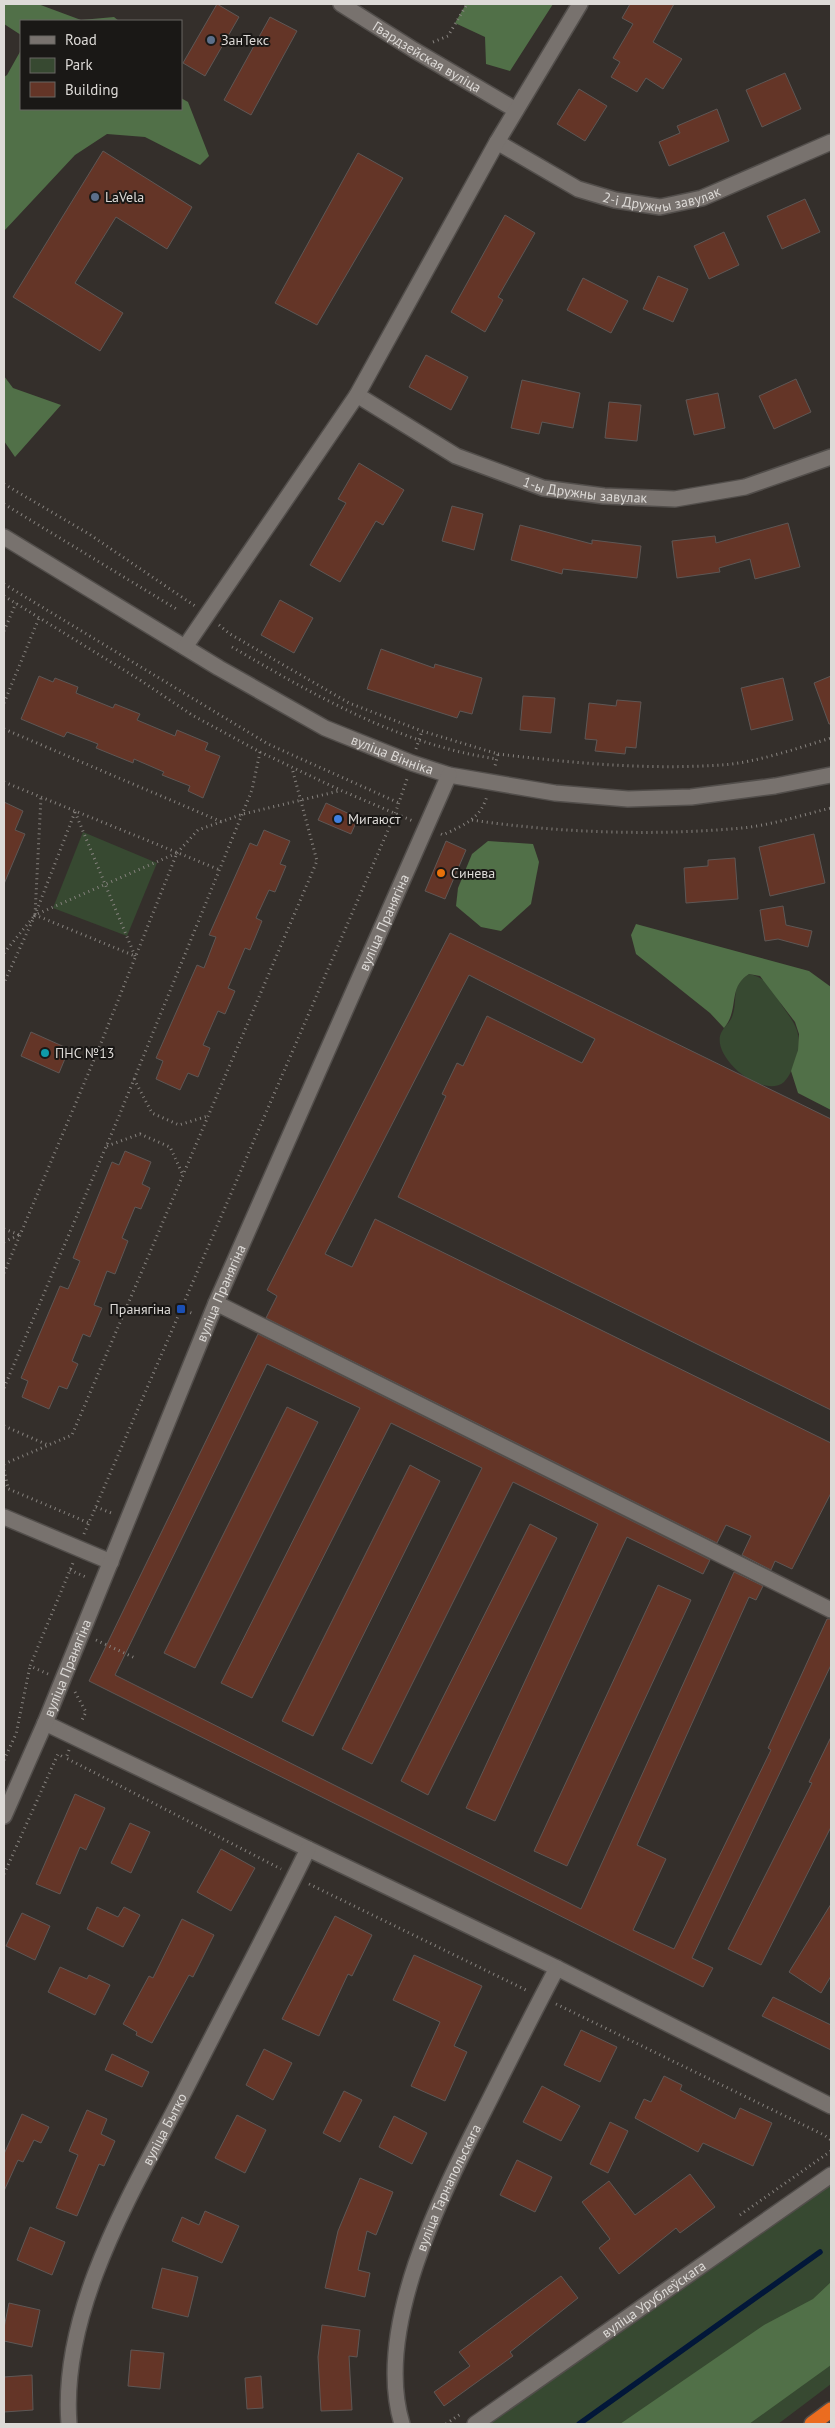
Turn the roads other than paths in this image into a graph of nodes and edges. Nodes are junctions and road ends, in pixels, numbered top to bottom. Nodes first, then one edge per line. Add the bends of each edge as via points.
1 (340, 4) edge
2 (580, 4) edge
3 (516, 110) junction
4 (497, 142) junction
5 (831, 142) edge
6 (357, 395) junction
7 (831, 457) edge
8 (4, 536) edge
9 (185, 647) junction
10 (449, 775) junction
11 (831, 775) edge
12 (216, 1303) junction
13 (4, 1516) edge
14 (111, 1562) junction
15 (831, 1610) edge
16 (45, 1723) junction
17 (4, 1816) edge
18 (308, 1849) junction
19 (557, 1968) junction
20 (831, 2106) edge
21 (831, 2175) edge
22 (831, 2410) edge
23 (68, 2424) edge
24 (402, 2424) edge
25 (475, 2424) edge
26 (812, 2424) edge

1 - 3 street, Гвардзейская вуліца
2 - 3 street
3 - 4 street
4 - 5 street, 2-і Дружны завулак via 578,189 616,200 660,207 702,198
4 - 6 street
6 - 7 street, 1-ы Дружны завулак via 456,456 542,488 604,496 675,499 745,487
6 - 9 street
8 - 9 street, вуліца Вінніка
9 - 10 street, вуліца Вінніка via 325,728
10 - 11 street, вуліца Вінніка via 554,793 628,799 691,797
10 - 12 street, вуліца Пранягіна
12 - 14 street, вуліца Пранягіна
12 - 15 street
13 - 14 street
14 - 16 street, вуліца Пранягіна
16 - 17 street, вуліца Пранягіна
16 - 18 street
18 - 19 street
18 - 23 street, вуліца Бытко via 140,2176 98,2267 71,2362
19 - 20 street
19 - 24 street, вуліца Тарнапольскага via 459,2161 420,2254 397,2345 395,2382
21 - 25 street, вуліца Урублеўскага
22 - 26 highway

